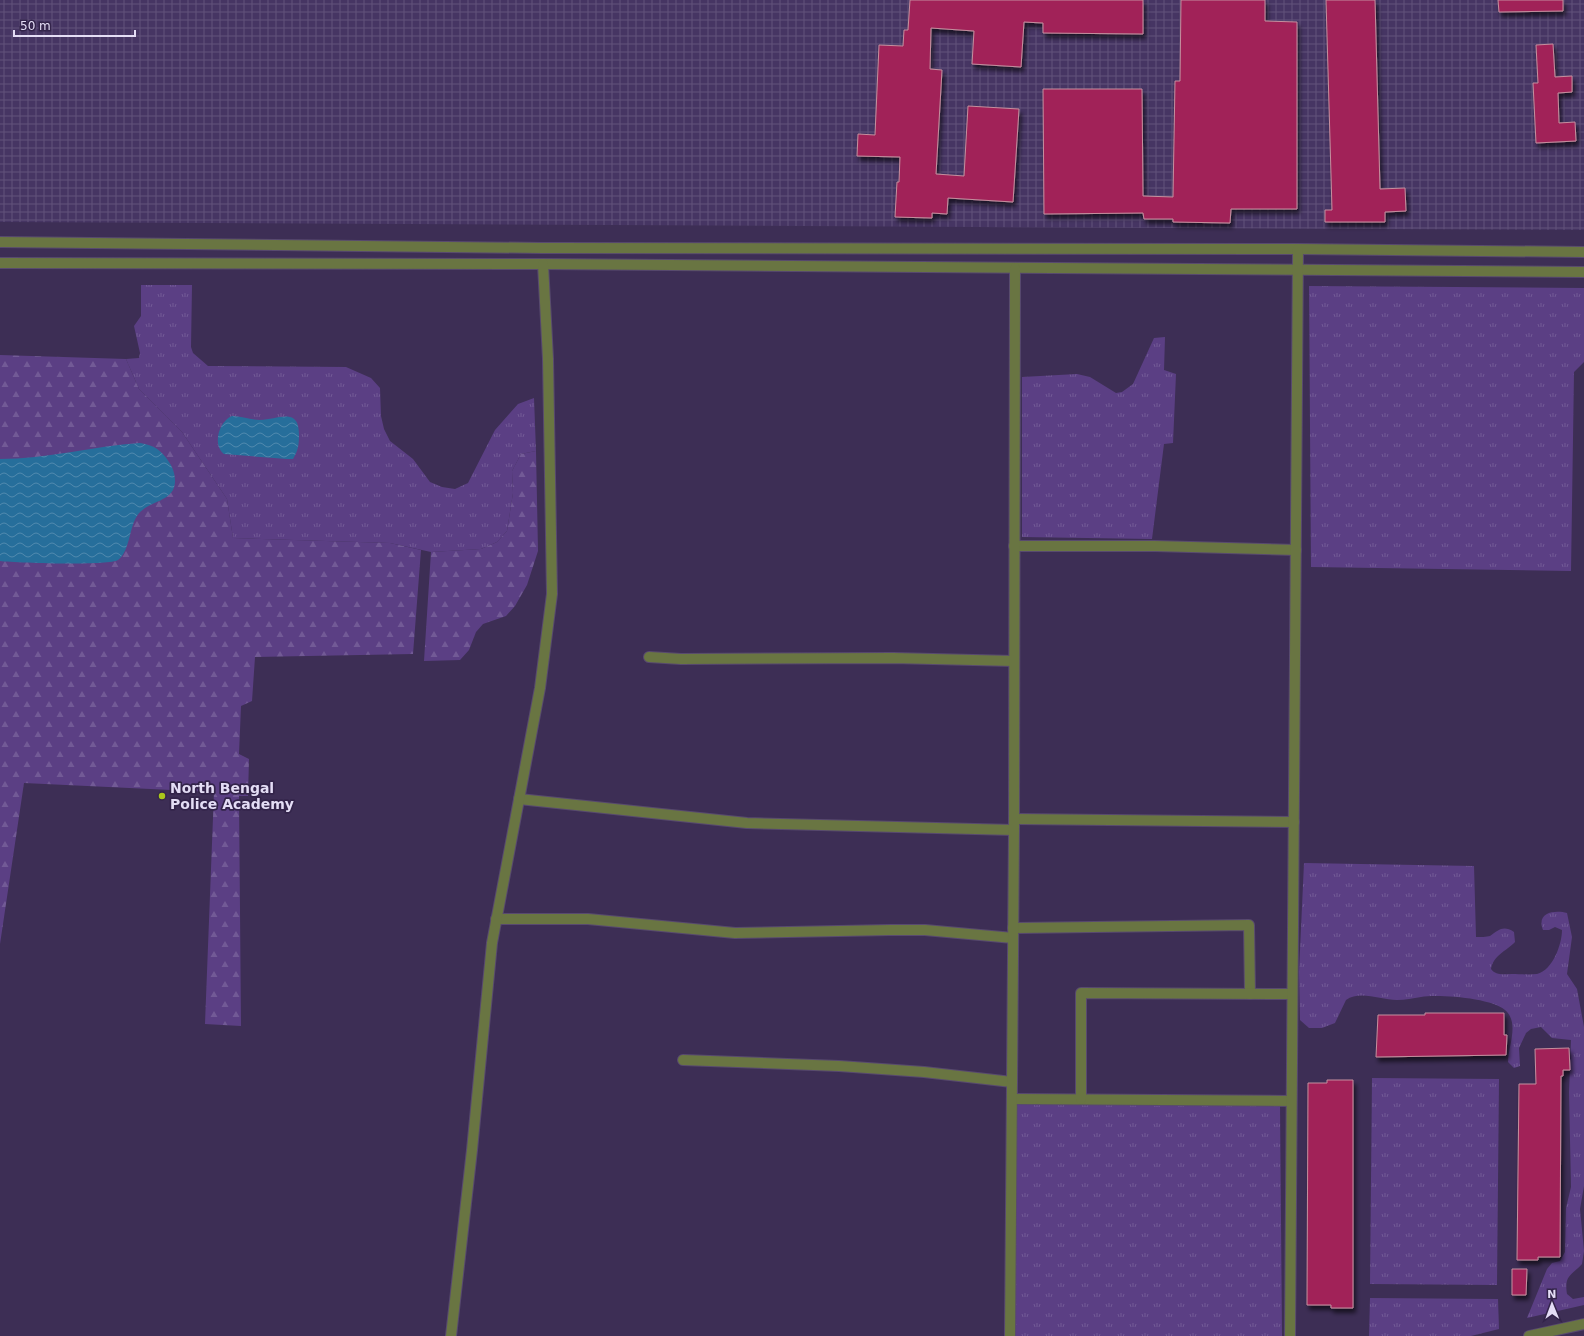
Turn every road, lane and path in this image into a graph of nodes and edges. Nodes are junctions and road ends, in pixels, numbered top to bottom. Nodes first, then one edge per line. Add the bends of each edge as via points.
1 (0, 242) edge
2 (1298, 249) junction
3 (1584, 252) edge
4 (0, 263) edge
5 (542, 264) junction
6 (1015, 268) junction
7 (1299, 270) junction
8 (1584, 272) edge
9 (1014, 546) junction
10 (1296, 550) junction
11 (649, 657) dead end
12 (1014, 661) junction
13 (519, 799) junction
14 (1014, 819) junction
15 (1294, 822) junction
16 (1014, 830) junction
17 (496, 919) junction
18 (1013, 933) junction
19 (1250, 994) junction
20 (1292, 994) junction
21 (683, 1060) dead end
22 (1012, 1082) junction
23 (1012, 1099) junction
24 (1081, 1100) junction
25 (1291, 1101) junction
26 (1584, 1324) edge
27 (451, 1336) edge
28 (1010, 1336) edge
29 (1290, 1336) edge
30 (1530, 1336) edge

1 - 2 street via 550,248
2 - 3 street
2 - 7 street
4 - 5 street
5 - 6 street
5 - 13 street via 548,359 552,594 540,688
6 - 7 street
6 - 9 street
7 - 8 street
7 - 10 street
9 - 10 street
9 - 12 street
10 - 15 street
11 - 12 street
12 - 14 street
13 - 16 street via 747,823
13 - 17 street
14 - 15 street
14 - 16 street
15 - 20 street
16 - 18 street
17 - 18 street via 588,919 735,933 897,930
17 - 27 street
18 - 19 street via 1249,925
18 - 22 street
19 - 20 street
19 - 24 street via 1082,993
20 - 25 street
21 - 22 street via 839,1066
22 - 23 street
23 - 24 street
23 - 28 street
24 - 25 street
25 - 29 street
26 - 30 street

